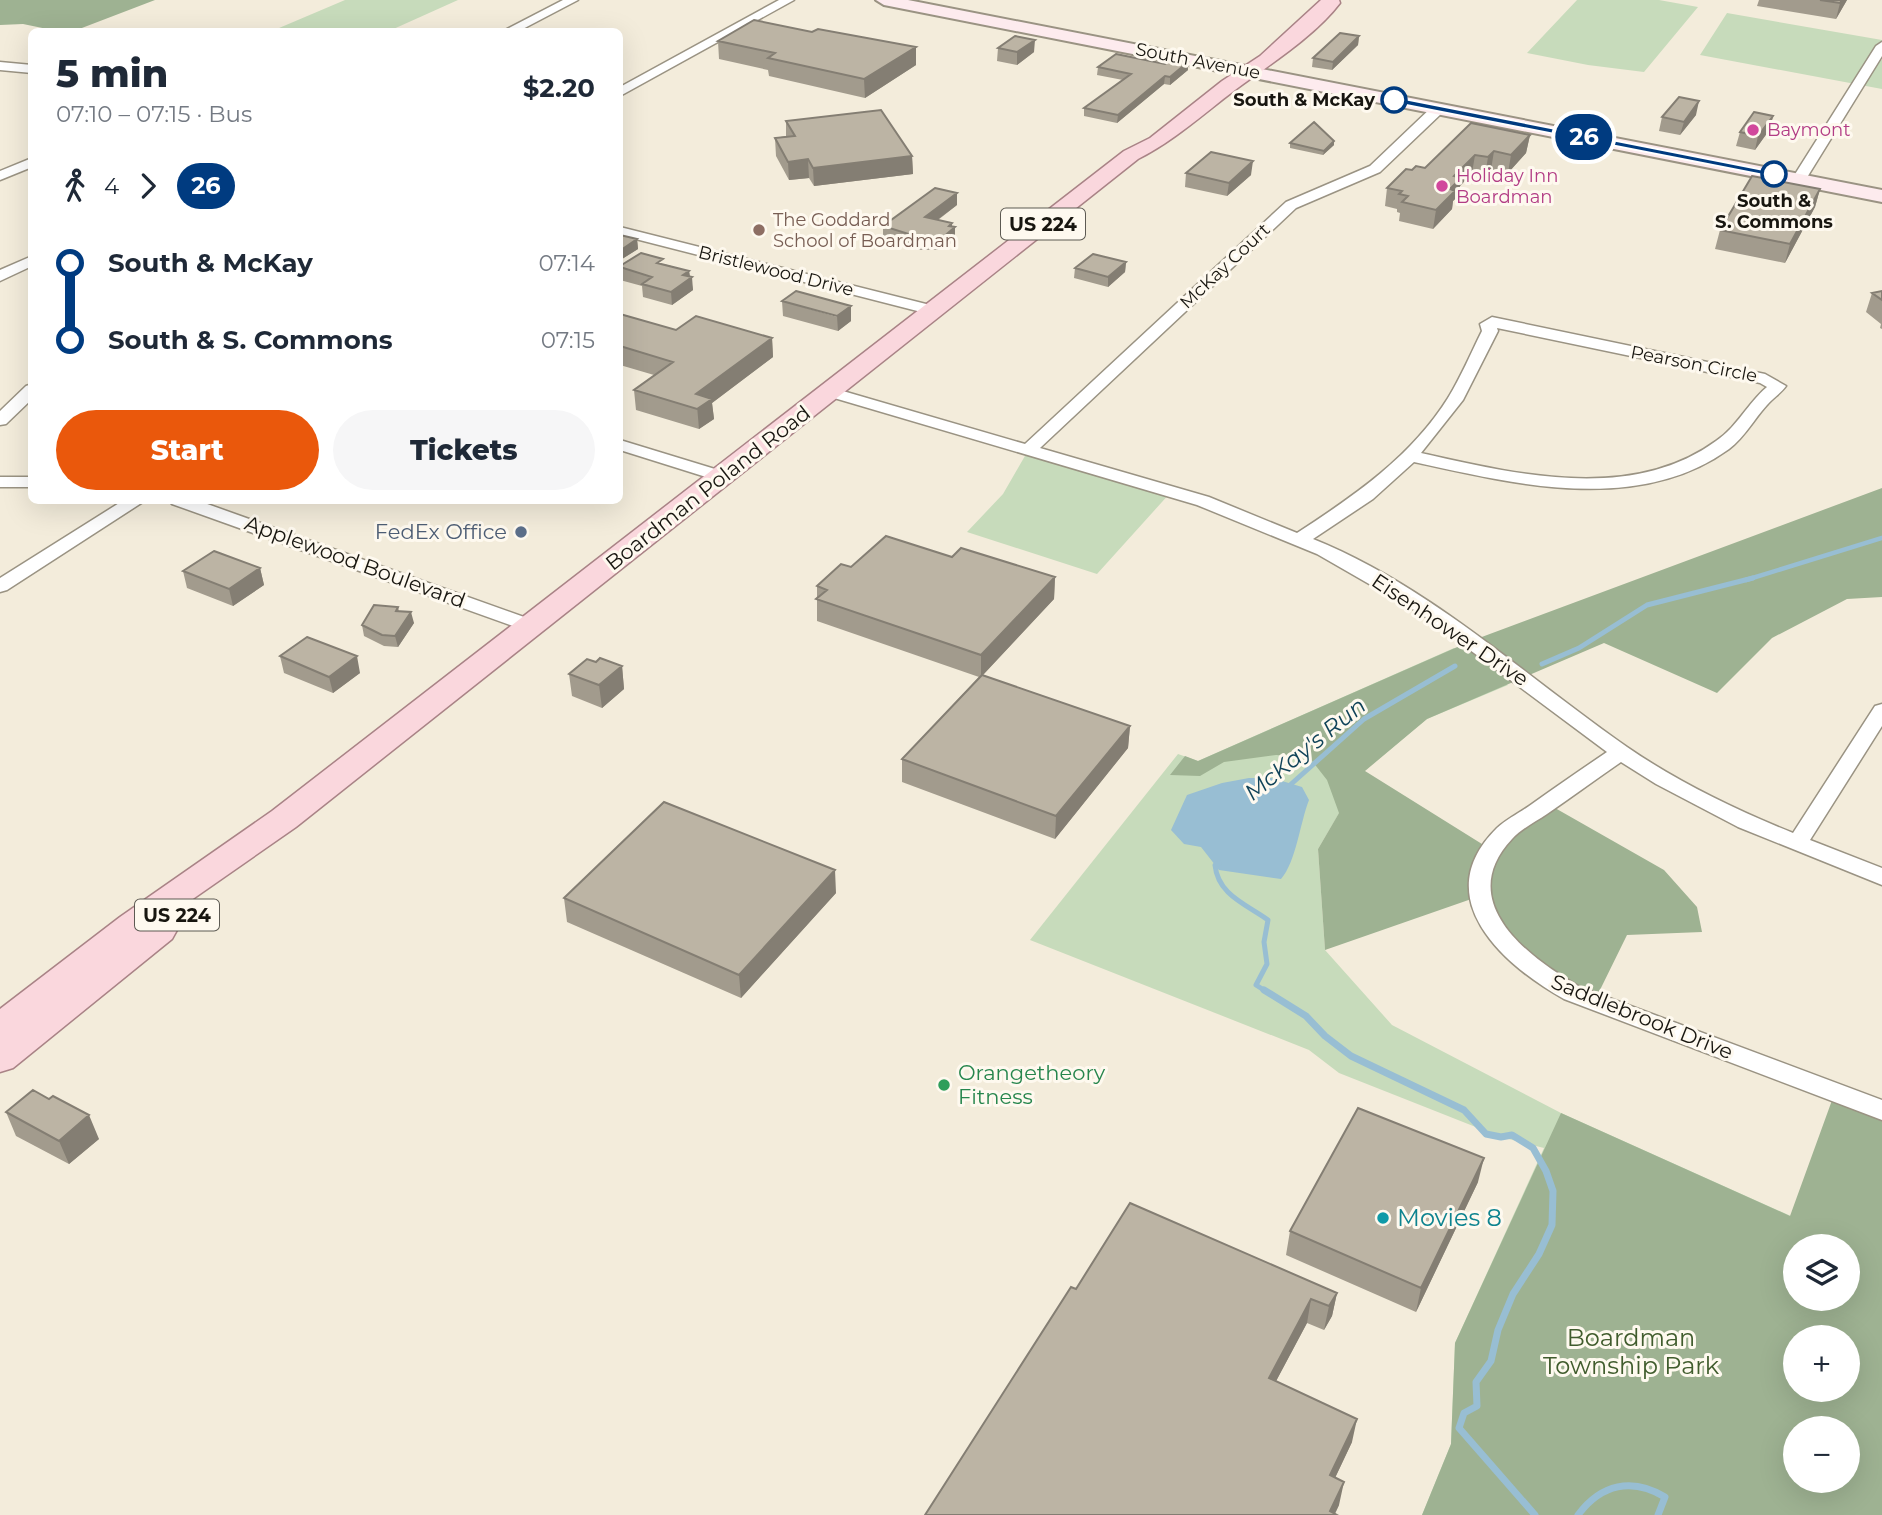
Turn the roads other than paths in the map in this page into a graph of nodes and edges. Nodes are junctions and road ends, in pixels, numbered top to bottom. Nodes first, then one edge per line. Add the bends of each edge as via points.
1 (572, 0) edge
2 (789, 0) edge
3 (884, 0) edge
4 (1317, 0) edge
5 (1330, 0) edge
6 (515, 28) edge
7 (1882, 47) edge
8 (0, 66) edge
9 (28, 68) edge
10 (1240, 70) junction
11 (623, 90) edge
12 (1438, 108) junction
13 (28, 164) edge
14 (0, 176) edge
15 (1799, 179) junction
16 (1882, 196) edge
17 (623, 232) edge
18 (28, 262) edge
19 (0, 275) edge
20 (933, 310) junction
21 (830, 391) junction
22 (28, 393) edge
23 (0, 421) edge
24 (623, 446) edge
25 (1029, 449) junction
26 (1410, 456) junction
27 (722, 477) junction
28 (0, 482) edge
29 (28, 482) edge
30 (131, 504) edge
31 (190, 504) edge
32 (1300, 539) junction
33 (0, 586) edge
34 (531, 626) junction
35 (1882, 710) edge
36 (1621, 751) junction
37 (284, 819) junction
38 (1797, 843) junction
39 (1882, 877) edge
40 (0, 1028) edge
41 (0, 1058) edge
42 (1882, 1110) edge

1 - 6 street
2 - 11 street
3 - 10 main road, South Avenue
4 - 10 main road, Boardman Poland Road / US 224
5 - 10 main road, Boardman Poland Road / US 224 via 1274,54
7 - 15 street
8 - 9 street
10 - 12 main road, South Avenue
10 - 20 main road, Boardman Poland Road / US 224 via 1157,142 1131,155
12 - 15 main road, South Avenue
12 - 25 street, McKay Court via 1375,169 1291,205
13 - 14 street
15 - 16 main road, South Avenue
17 - 20 street, Bristlewood Drive
18 - 19 street
20 - 21 main road, Boardman Poland Road / US 224
21 - 25 street, Eisenhower Drive
21 - 27 main road, Boardman Poland Road / US 224
22 - 23 street
24 - 27 street
25 - 32 street, Eisenhower Drive via 1203,501
26 - 26 street, Pearson Circle via 1455,400 1492,322 1765,379 1777,386 1723,445 1686,465 1638,481 1598,486 1556,484
26 - 32 street, Pearson Circle via 1367,495
27 - 34 main road, Boardman Poland Road / US 224
28 - 29 street
30 - 33 street
31 - 34 street, Applewood Boulevard
32 - 36 street, Eisenhower Drive via 1430,611
34 - 37 main road, Boardman Poland Road / US 224
35 - 38 street
36 - 38 street, Eisenhower Drive via 1707,804
36 - 42 street, Saddlebrook Drive via 1492,846 1479,879 1480,896 1494,930 1519,959 1572,993
37 - 40 main road, Boardman Poland Road / US 224 via 132,925
37 - 41 main road, Boardman Poland Road / US 224 via 154,935
38 - 39 street, Eisenhower Drive

